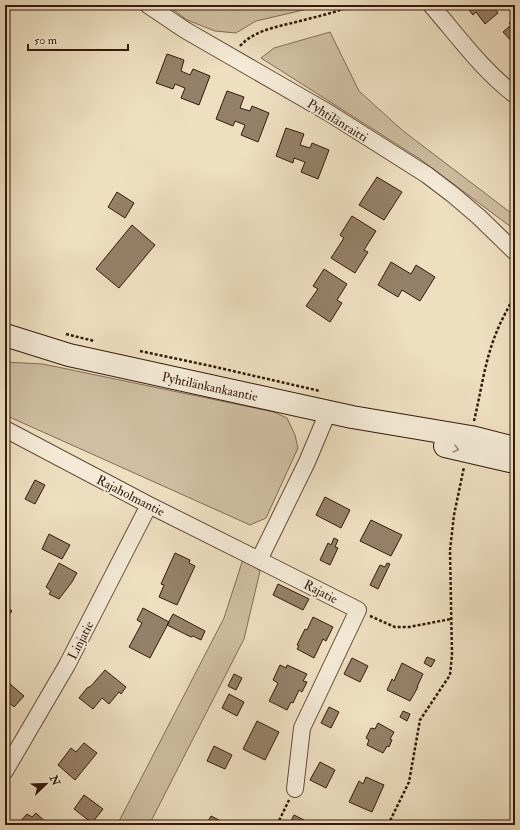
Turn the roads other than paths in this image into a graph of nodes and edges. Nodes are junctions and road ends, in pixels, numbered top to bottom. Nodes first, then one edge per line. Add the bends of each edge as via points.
1 (148, 5) edge
2 (431, 5) edge
3 (443, 5) edge
4 (453, 30) junction
5 (515, 95) edge
6 (515, 252) edge
7 (5, 335) edge
8 (5, 350) edge
9 (69, 355) junction
10 (328, 412) junction
11 (352, 417) junction
12 (5, 429) edge
13 (515, 448) edge
14 (515, 462) edge
15 (149, 505) junction
16 (259, 560) junction
17 (5, 771) edge
18 (295, 789) road end

1 - 6 street, Pyhtilänraitti via 185,30 329,113 427,175 479,217
2 - 4 street
3 - 4 street
4 - 5 street via 490,74
7 - 9 street, Pyhtilänkankaantie
8 - 9 street, Pyhtilänkankaantie
9 - 10 street, Pyhtilänkankaantie
10 - 11 street, Pyhtilänkankaantie
10 - 16 street via 307,462
11 - 13 street, Pyhtilänkankaantie via 471,437
11 -> 14 street, Pyhtilänkankaantie via 400,434
12 - 15 street, Rajaholmantie
15 - 16 street, Rajaholmantie
15 - 17 street, Linjatie via 67,666
16 - 18 street, Rajatie via 358,610 302,728

